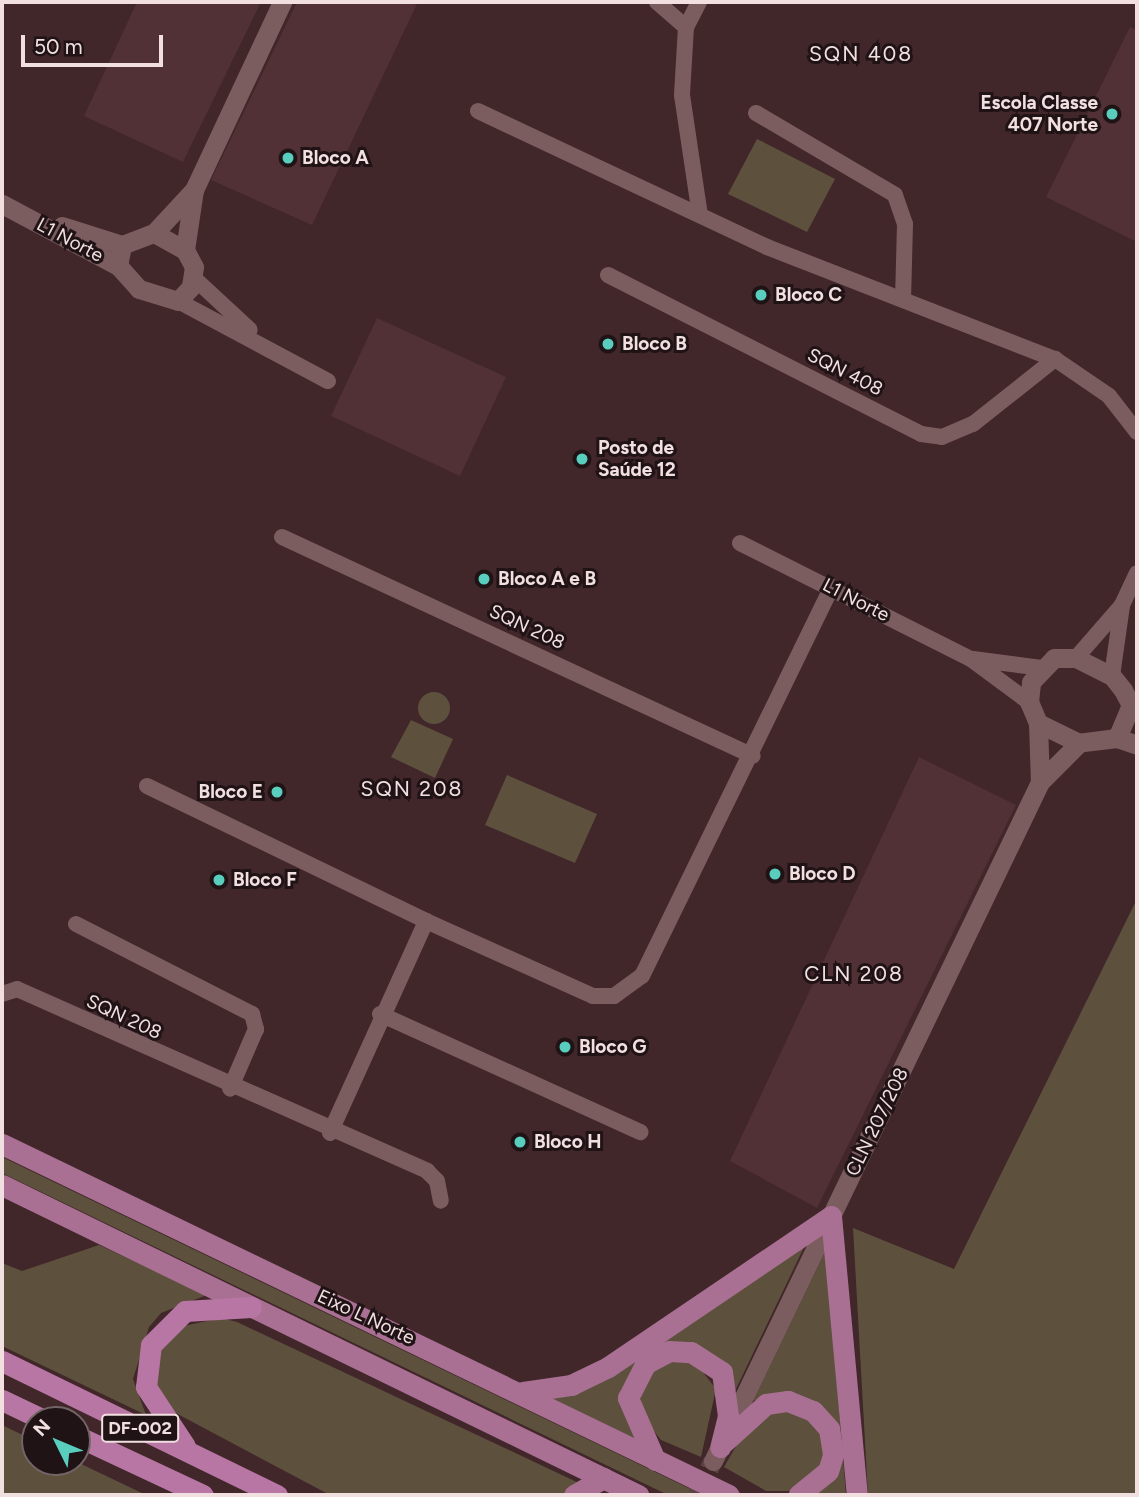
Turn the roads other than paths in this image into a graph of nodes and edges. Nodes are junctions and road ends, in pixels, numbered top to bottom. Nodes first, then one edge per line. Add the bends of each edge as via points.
1 (282, 2) edge
2 (657, 2) edge
3 (699, 2) edge
4 (686, 27) junction
5 (478, 111) dead end
6 (756, 113) dead end
7 (194, 190) junction
8 (2, 204) edge
9 (21, 214) junction
10 (700, 215) junction
11 (154, 233) junction
12 (122, 245) junction
13 (185, 250) junction
14 (118, 267) junction
15 (608, 275) dead end
16 (194, 278) junction
17 (903, 298) junction
18 (178, 302) junction
19 (262, 341) junction
20 (1055, 359) junction
21 (328, 381) dead end
22 (1137, 432) edge
23 (282, 537) dead end
24 (740, 543) dead end
25 (1137, 573) edge
26 (832, 587) junction
27 (1122, 605) junction
28 (1076, 657) junction
29 (971, 659) junction
30 (1041, 668) junction
31 (1111, 676) junction
32 (1029, 702) junction
33 (1134, 707) edge
34 (1038, 723) junction
35 (1117, 738) junction
36 (1079, 743) junction
37 (1137, 745) edge
38 (753, 756) junction
39 (1040, 782) junction
40 (148, 786) dead end
41 (426, 922) junction
42 (76, 924) dead end
43 (2, 994) edge
44 (380, 1014) junction
45 (230, 1089) junction
46 (640, 1132) dead end
47 (330, 1133) junction
48 (2, 1144) edge
49 (2, 1185) edge
50 (441, 1201) dead end
51 (831, 1216) junction
52 (251, 1307) junction
53 (2, 1361) edge
54 (523, 1392) junction
55 (2, 1400) edge
56 (21, 1409) edge
57 (91, 1443) edge
58 (191, 1452) junction
59 (716, 1454) junction
60 (655, 1460) junction
61 (603, 1478) junction
62 (203, 1495) edge
63 (278, 1495) edge
64 (574, 1495) edge
65 (638, 1495) edge
66 (729, 1495) edge
67 (798, 1495) edge
68 (857, 1495) edge

1 - 7 street
2 - 4 street
3 - 4 street
4 - 10 street via 682,95
5 - 10 street
6 - 17 street via 895,195 905,223
7 - 11 street
7 - 13 street
8 - 9 street, L1 Norte
9 - 12 street, L1 Norte
9 - 14 street, L1 Norte
10 - 17 street
11 - 12 street
11 - 13 street
12 - 14 street
13 - 16 street
14 - 18 street via 139,289
15 - 20 street, SQN 408 via 921,434 942,437 973,424
16 - 18 street
16 - 19 street
17 - 20 street
18 - 19 street
19 - 21 street
20 - 22 street via 1109,396
23 - 38 street, SQN 208
24 - 26 street, L1 Norte
25 - 27 street
26 - 29 street, L1 Norte
26 - 38 street
27 - 28 street
27 - 31 street
28 - 30 street via 1054,658
28 - 31 street
29 - 30 street, L1 Norte
29 - 32 street, L1 Norte
30 - 32 street
31 - 33 street
32 - 34 street
33 - 35 street
34 - 36 street
34 - 39 street, CLN 207/208
35 - 36 street
35 - 37 street
36 - 39 street, CLN 207/208
38 - 41 street via 642,976 622,993 593,996
39 - 51 street, CLN 207/208
40 - 41 street
41 - 44 street
42 - 45 street via 252,1014 256,1029
43 - 45 street, SQN 208 via 18,989
44 - 46 street
44 - 47 street
45 - 47 street, SQN 208
47 - 50 street, SQN 208 via 426,1171 437,1181
48 - 54 main road, Eixo L Norte
49 - 52 main road
51 - 54 main road via 608,1367 571,1385
51 - 59 street, CLN 207/208
51 - 68 main road
52 - 58 highway via 185,1311 150,1345 145,1377 152,1403
52 - 61 main road
53 - 58 highway, DF-002
54 - 60 main road, Eixo L Norte
55 - 56 highway
57 - 62 highway, DF-002
58 - 63 highway, DF-002
59 - 60 main road via 728,1416 722,1372 691,1352 669,1352 645,1364 628,1398
59 - 67 main road via 766,1404 788,1401 813,1410 829,1429 834,1455 828,1471
60 - 66 main road, Eixo L Norte
61 - 64 main road
61 - 65 main road

